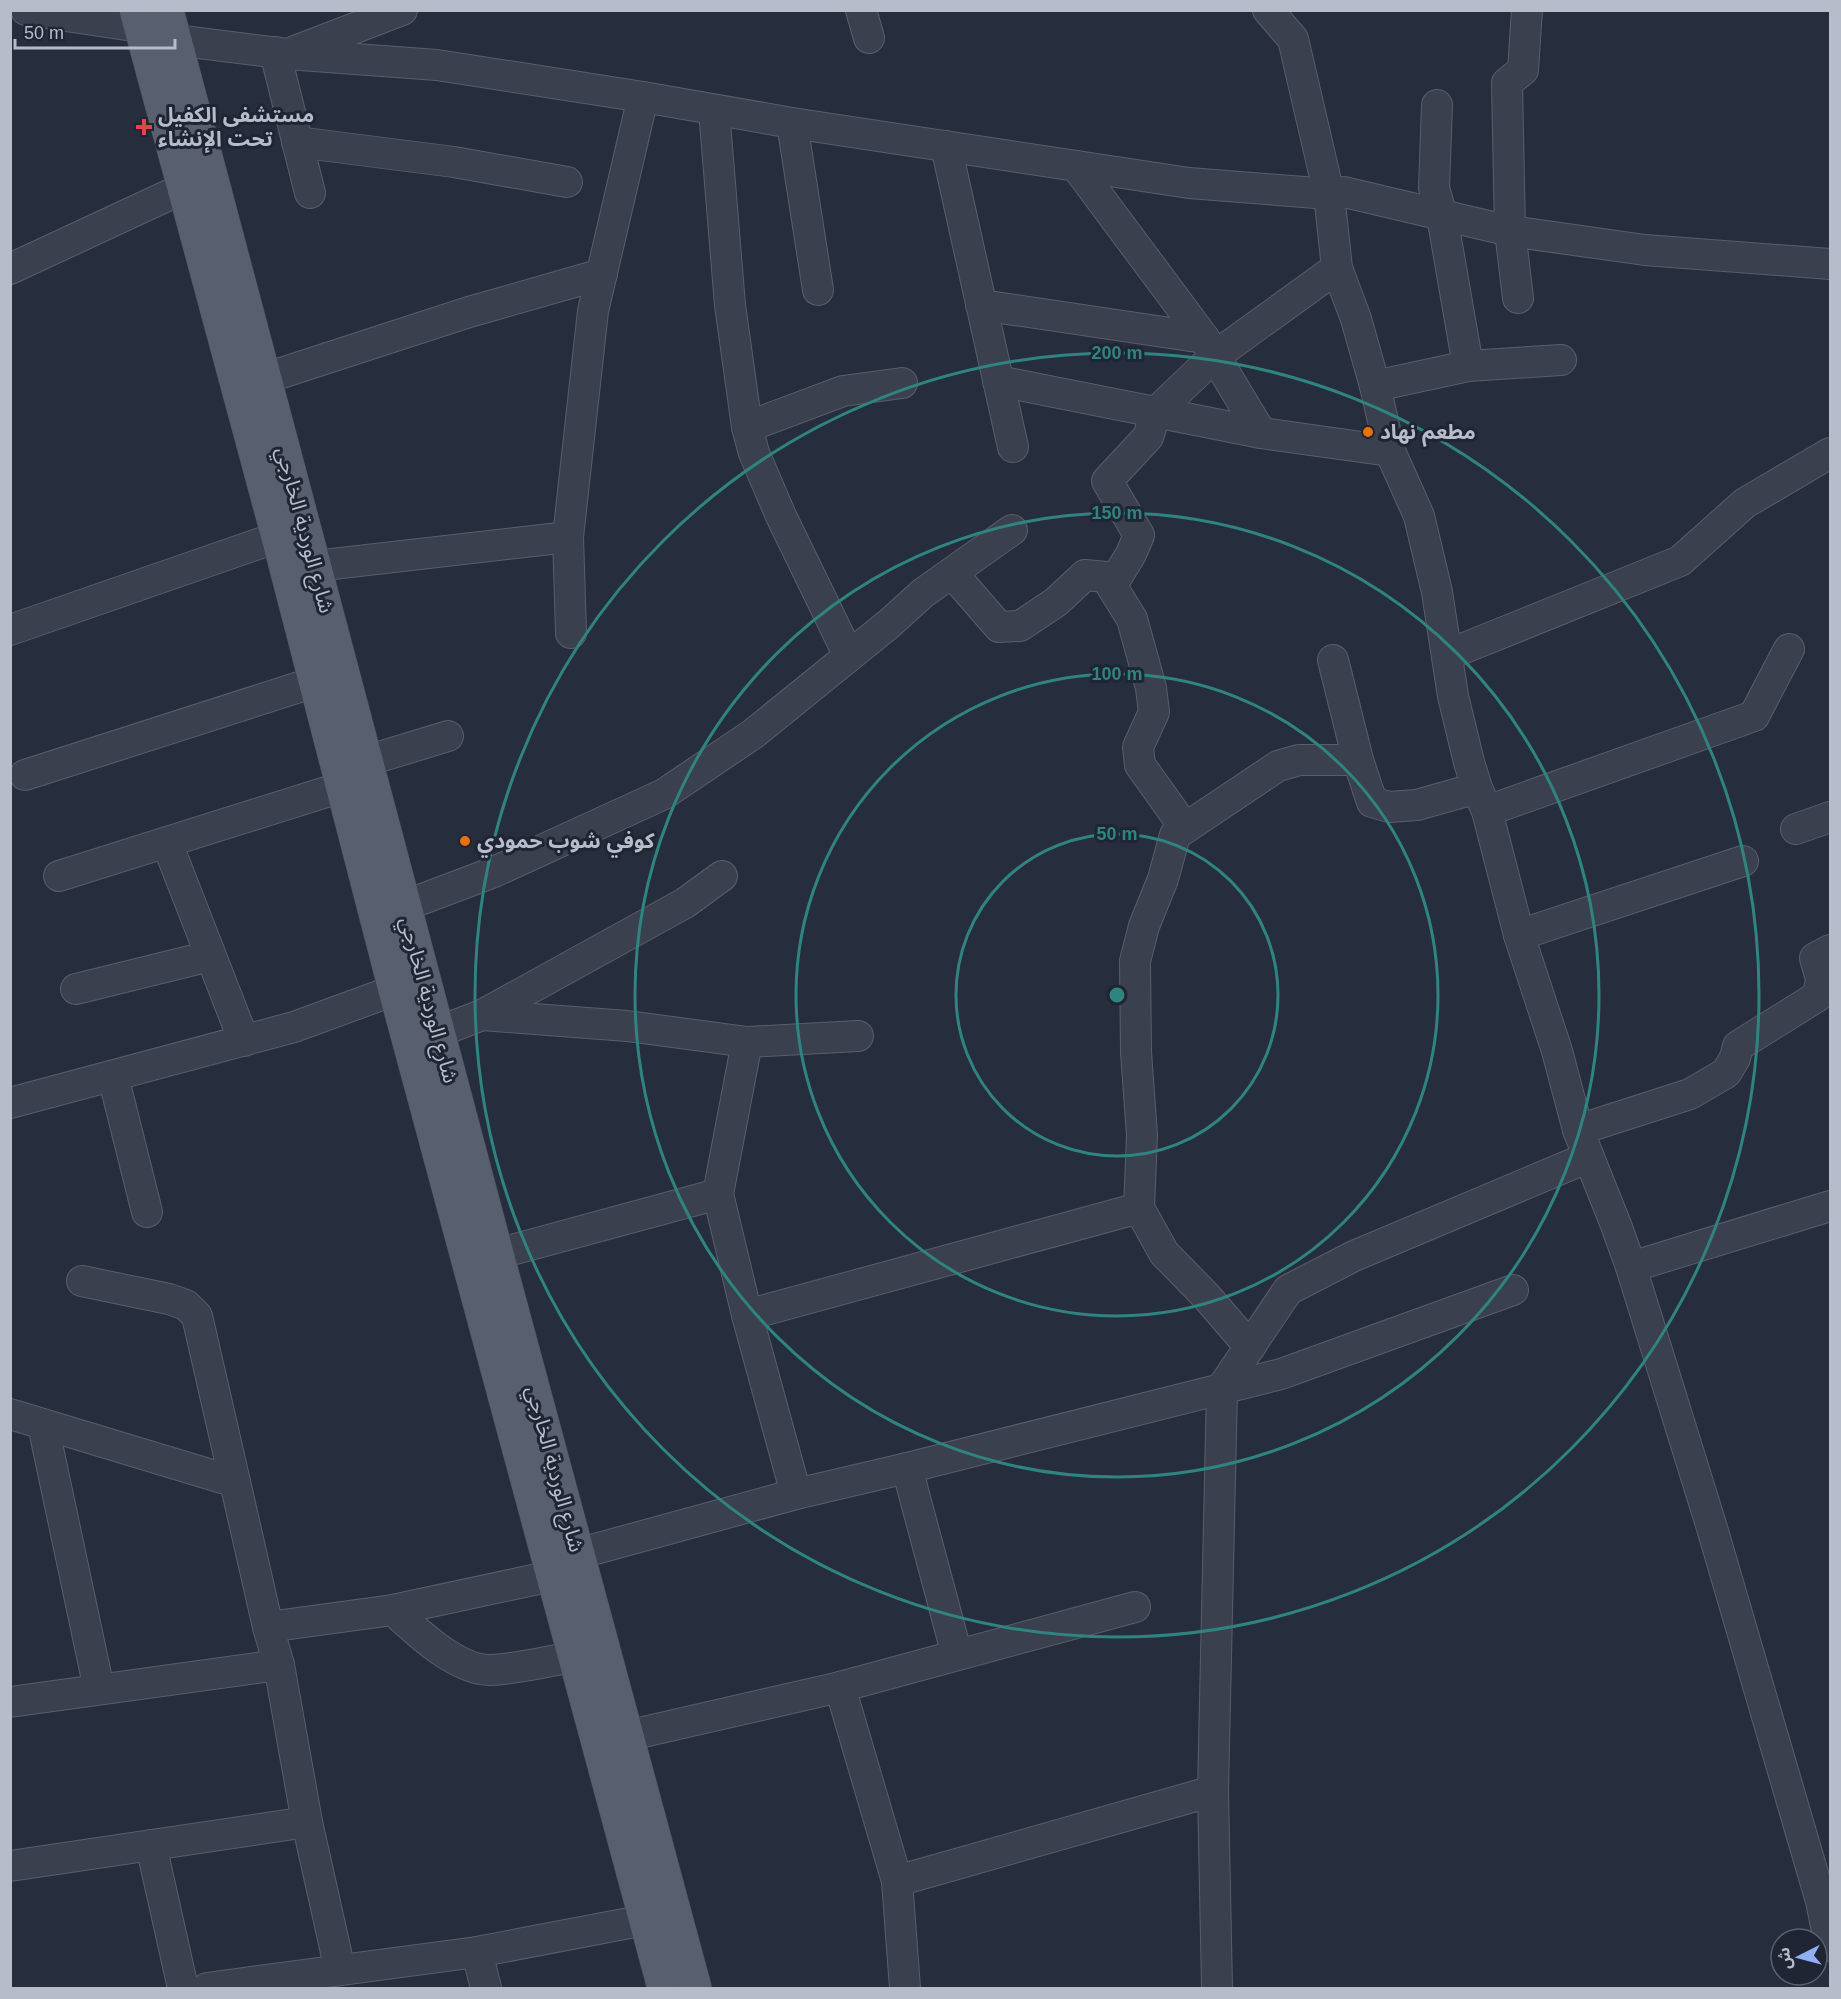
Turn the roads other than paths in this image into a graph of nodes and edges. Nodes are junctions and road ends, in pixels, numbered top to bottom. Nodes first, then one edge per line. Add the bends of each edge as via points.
1 (26, 10) edge
2 (402, 10) edge
3 (1268, 10) edge
4 (1527, 10) edge
5 (154, 22) edge
6 (281, 53) junction
7 (643, 97) junction
8 (1437, 105) dead end
9 (714, 110) junction
10 (792, 123) junction
11 (297, 142) junction
12 (946, 146) junction
13 (1076, 166) junction
14 (567, 182) dead end
15 (184, 188) junction
16 (310, 193) dead end
17 (1329, 194) junction
18 (1442, 216) junction
19 (1510, 231) junction
20 (1830, 264) edge
21 (1337, 268) junction
22 (10, 269) edge
23 (602, 274) junction
24 (818, 290) dead end
25 (1518, 298) dead end
26 (981, 305) junction
27 (1210, 347) junction
28 (1561, 360) dead end
29 (1468, 366) junction
30 (266, 378) junction
31 (998, 381) junction
32 (902, 383) dead end
33 (1375, 386) junction
34 (1156, 412) junction
35 (747, 427) junction
36 (1261, 433) junction
37 (1013, 447) dead end
38 (1390, 452) junction
39 (1830, 453) edge
40 (1012, 530) dead end
41 (278, 537) junction
42 (568, 537) junction
43 (315, 566) junction
44 (953, 574) junction
45 (1112, 585) junction
46 (10, 630) edge
47 (571, 633) dead end
48 (1788, 649) dead end
49 (1447, 655) junction
50 (849, 656) junction
51 (1333, 660) dead end
52 (315, 682) junction
53 (448, 736) dead end
54 (1358, 760) junction
55 (366, 761) junction
56 (25, 775) dead end
57 (342, 787) junction
58 (1482, 799) junction
59 (1830, 817) edge
60 (1185, 828) junction
61 (1796, 829) dead end
62 (167, 843) junction
63 (1743, 861) dead end
64 (59, 876) dead end
65 (722, 876) dead end
66 (404, 906) junction
67 (1519, 935) junction
68 (1830, 950) edge
69 (210, 956) junction
70 (76, 989) dead end
71 (395, 990) junction
72 (483, 1015) junction
73 (438, 1032) junction
74 (858, 1036) dead end
75 (243, 1041) junction
76 (747, 1042) junction
77 (113, 1076) junction
78 (10, 1103) edge
79 (1583, 1144) junction
80 (718, 1194) junction
81 (1830, 1206) edge
82 (1139, 1208) junction
83 (147, 1212) dead end
84 (497, 1254) junction
85 (1631, 1268) junction
86 (82, 1281) dead end
87 (1513, 1290) dead end
88 (747, 1315) junction
89 (1250, 1347) junction
90 (514, 1376) junction
91 (1222, 1388) junction
92 (10, 1414) edge
93 (42, 1425) junction
94 (908, 1468) junction
95 (235, 1482) junction
96 (796, 1494) junction
97 (547, 1499) junction
98 (578, 1554) junction
99 (552, 1576) junction
100 (1135, 1607) dead end
101 (393, 1610) junction
102 (268, 1627) junction
103 (957, 1655) junction
104 (574, 1657) junction
105 (279, 1665) junction
106 (840, 1686) junction
107 (99, 1689) junction
108 (10, 1702) edge
109 (626, 1736) junction
110 (1213, 1791) junction
111 (307, 1822) junction
112 (151, 1845) junction
113 (10, 1866) edge
114 (897, 1881) junction
115 (645, 1920) junction
116 (1830, 1947) edge
117 (477, 1952) junction
118 (340, 1970) junction
119 (183, 1989) edge
120 (207, 1989) edge
121 (486, 1989) edge
122 (664, 1989) edge
123 (695, 1989) edge
124 (905, 1989) edge
125 (1217, 1989) edge

1 - 5 street
2 - 6 street
3 - 17 street via 1293,39
4 - 19 street via 1523,70 1507,83
5 - 6 street
5 - 15 main road, شارع الوردية الخارجي
5 - 30 main road, شارع الوردية الخارجي
6 - 7 street via 437,65
6 - 11 street
7 - 9 street
7 - 23 street
8 - 18 street via 1434,188
9 - 10 street
9 - 35 street via 730,305
10 - 12 street
10 - 24 street
11 - 14 street via 454,162
11 - 16 street
12 - 13 street
12 - 26 street
13 - 17 street via 1189,183
13 - 27 street
15 - 22 street
15 - 41 main road, شارع الوردية الخارجي
17 - 18 street via 1344,192
17 - 21 street
18 - 19 street
18 - 29 street
19 - 20 street via 1645,250
19 - 25 street
21 - 27 street
21 - 33 street
23 - 30 street via 469,312
23 - 42 street via 593,311
26 - 27 street
26 - 31 street
27 - 34 street
27 - 36 street
28 - 29 street
29 - 33 street
30 - 43 main road, شارع الوردية الخارجي
31 - 34 street
31 - 37 street
32 - 35 street via 843,391
33 - 38 street
34 - 36 street
34 - 45 street via 1148,437 1107,481 1139,535
35 - 50 street via 781,516
36 - 38 street
38 - 49 street via 1419,516
39 - 49 street via 1744,503 1680,561
40 - 44 street
41 - 46 street
41 - 52 main road, شارع الوردية الخارجي
42 - 43 street
42 - 47 street
43 - 55 main road, شارع الوردية الخارجي
44 - 45 street via 999,627 1020,626 1056,602 1085,575 1106,577
44 - 50 street via 923,593
45 - 60 street via 1132,620 1151,688 1154,712 1138,747 1140,765
48 - 58 street via 1754,716
49 - 58 street via 1468,762
50 - 66 street via 753,734 664,794 494,872
51 - 54 street
52 - 56 street
52 - 57 main road, شارع الوردية الخارجي
53 - 55 street
54 - 58 street via 1372,802 1389,807
54 - 60 street via 1299,760 1278,766
55 - 66 main road, شارع الوردية الخارجي
57 - 62 street
57 - 71 main road, شارع الوردية الخارجي
58 - 67 street
59 - 61 street
60 - 82 street via 1175,835 1135,961 1142,1135
62 - 64 street
62 - 69 street
63 - 67 street
65 - 72 street via 685,903
66 - 73 main road, شارع الوردية الخارجي
67 - 79 street
68 - 79 street via 1815,958 1821,978 1818,996 1738,1046 1726,1073
69 - 70 street
69 - 75 street
71 - 75 street via 334,1014
71 - 90 main road, شارع الوردية الخارجي
72 - 73 street
72 - 76 street via 627,1026
73 - 84 main road, شارع الوردية الخارجي
74 - 76 street
75 - 77 street
76 - 80 street
77 - 78 street
77 - 83 street
79 - 85 street
79 - 89 street via 1288,1290
80 - 84 street
80 - 88 street
81 - 85 street
82 - 88 street
82 - 89 street via 1164,1253
84 - 90 main road, شارع الوردية الخارجي
85 - 116 street via 1759,1686 1821,1901
86 - 95 street via 169,1299 186,1305 196,1316
87 - 91 street via 1281,1374
88 - 96 street
89 - 91 street
90 - 97 main road, شارع الوردية الخارجي
91 - 94 street
91 - 110 street
92 - 93 street
93 - 95 street
93 - 107 street
94 - 96 street
94 - 103 street
95 - 102 street
96 - 98 street
97 - 98 main road, شارع الوردية الخارجي
97 - 99 main road, شارع الوردية الخارجي
98 - 109 main road, شارع الوردية الخارجي
99 - 101 street
99 - 104 main road, شارع الوردية الخارجي
100 - 103 street
101 - 102 street
101 - 104 street via 432,1645 462,1662 489,1670
102 - 105 street
103 - 106 street
104 - 115 main road, شارع الوردية الخارجي
105 - 107 street
105 - 111 street
106 - 109 street
106 - 114 street
107 - 108 street
109 - 123 main road, شارع الوردية الخارجي
110 - 114 street
110 - 125 street
111 - 112 street
111 - 118 street
112 - 113 street
112 - 119 street
114 - 124 street
115 - 117 street
115 - 122 main road, شارع الوردية الخارجي
117 - 118 street
117 - 121 street
118 - 120 street

